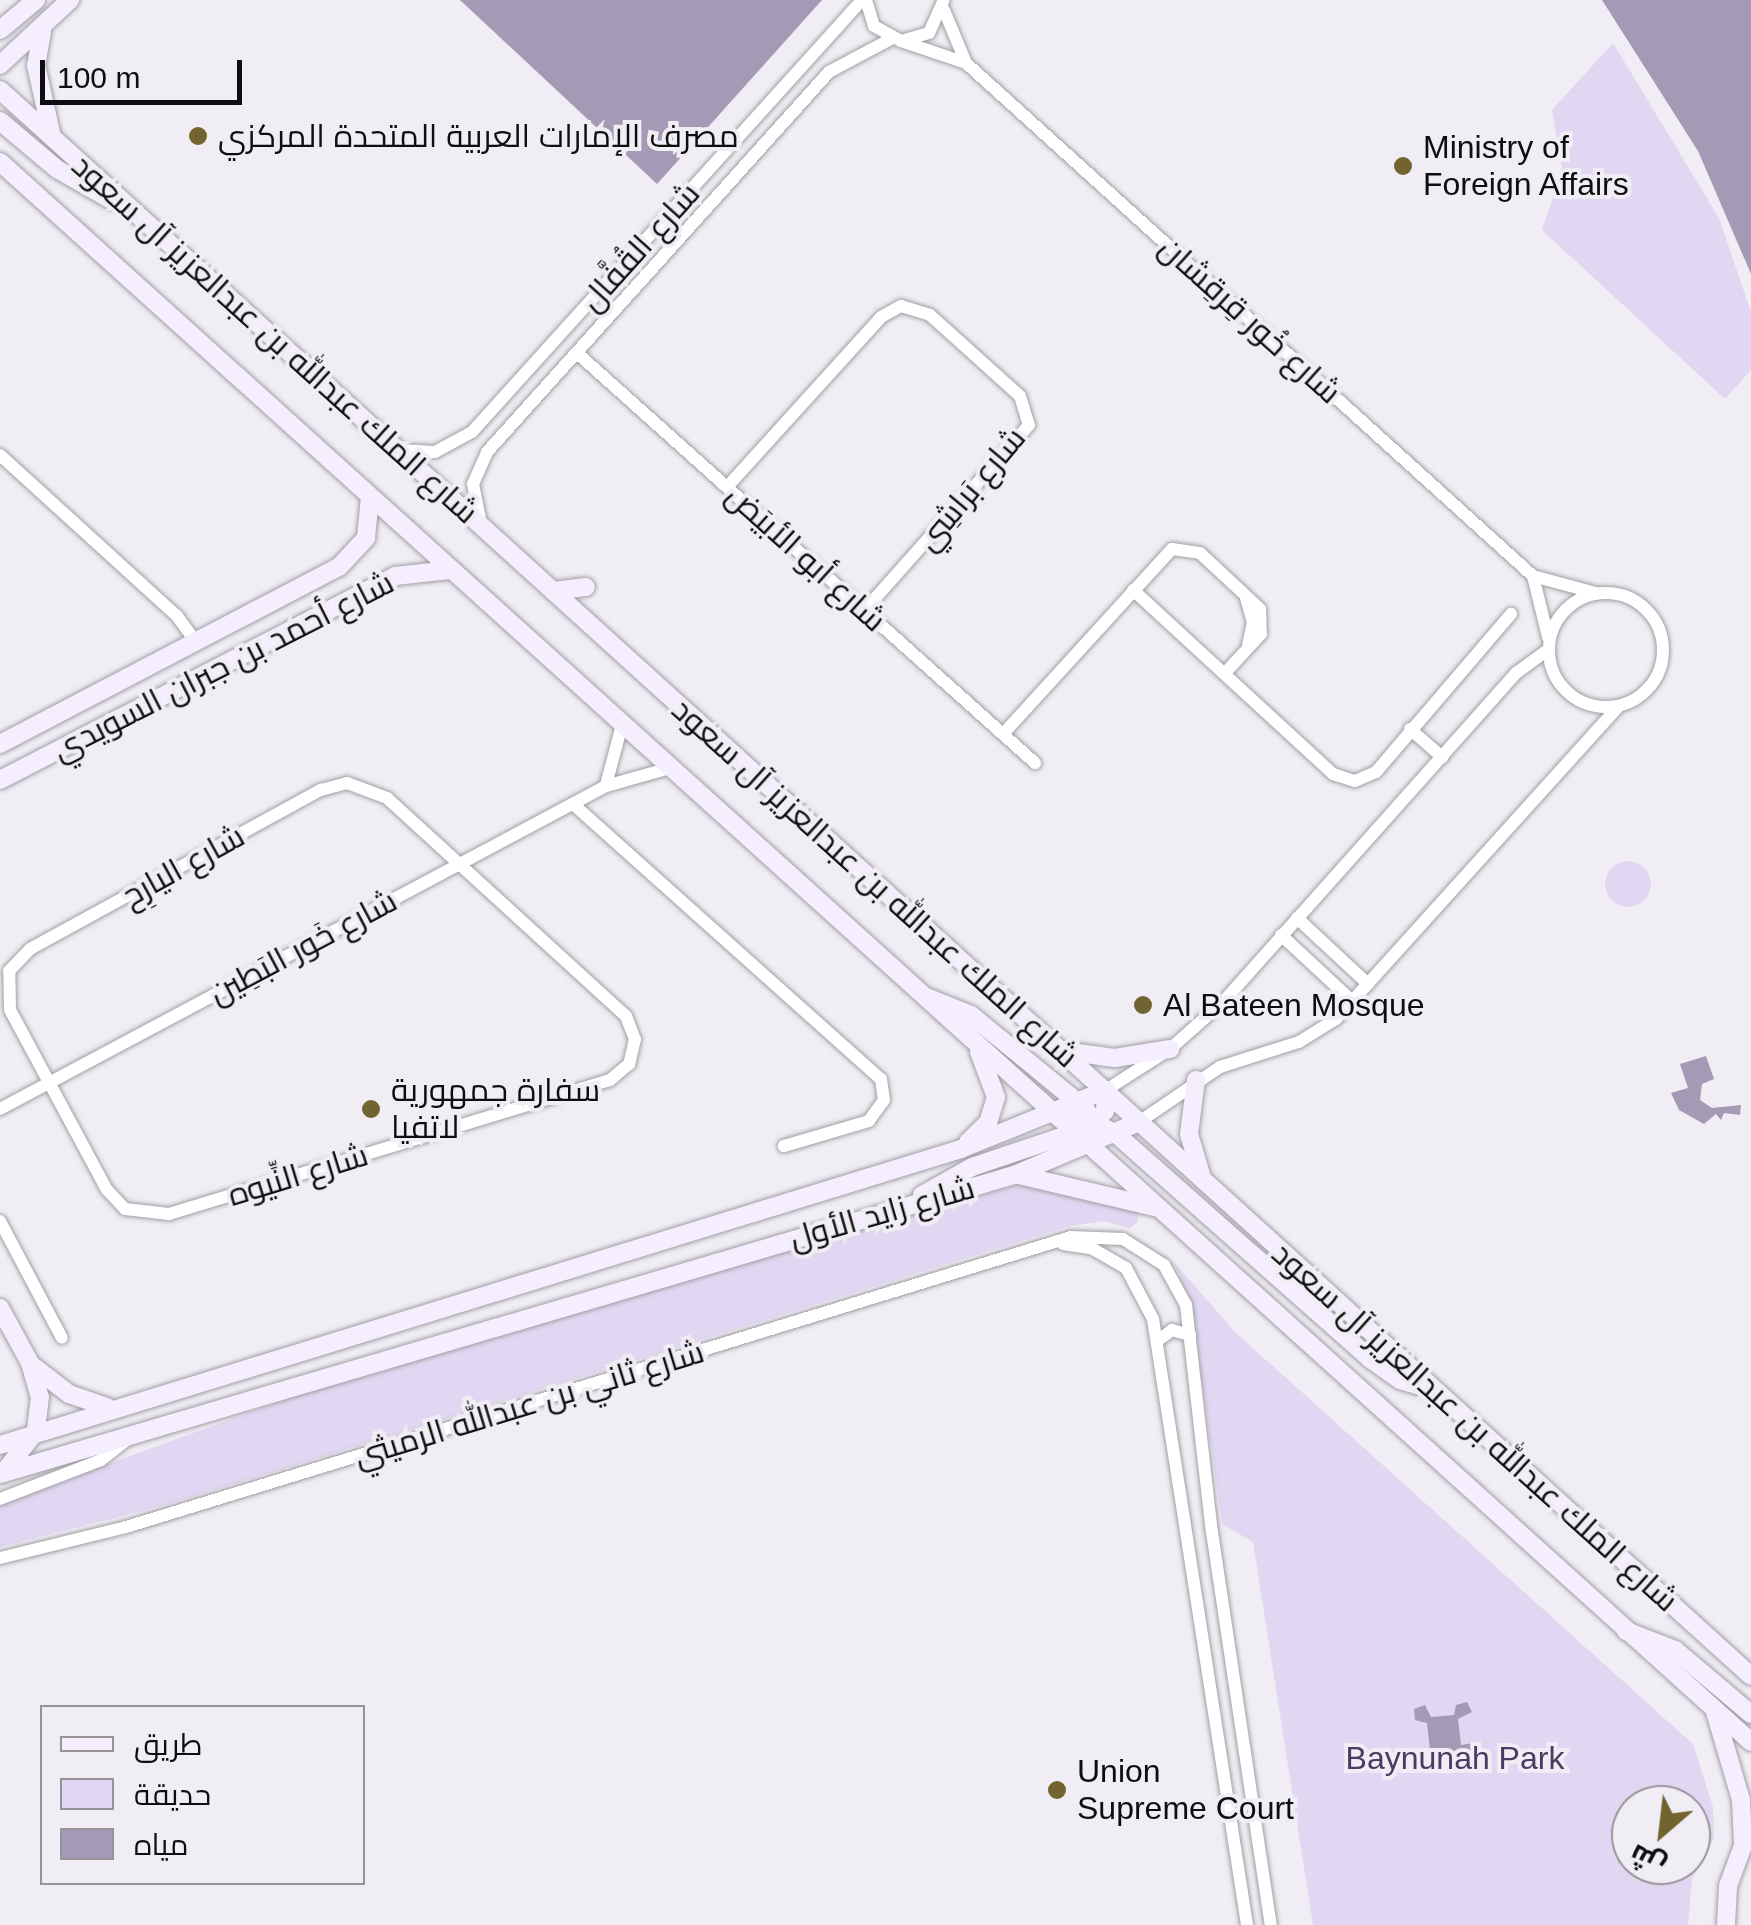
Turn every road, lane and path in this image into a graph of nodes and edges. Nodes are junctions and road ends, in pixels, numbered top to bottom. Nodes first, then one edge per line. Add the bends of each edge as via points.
1 (70, 0) edge
2 (864, 0) edge
3 (35, 2) edge
4 (944, 4) edge
5 (0, 13) edge
6 (0, 30) edge
7 (42, 32) junction
8 (896, 40) junction
9 (966, 63) junction
10 (0, 65) edge
11 (0, 90) edge
12 (0, 121) edge
13 (52, 137) junction
14 (0, 162) edge
15 (128, 206) junction
16 (577, 352) junction
17 (477, 427) junction
18 (492, 447) junction
19 (396, 449) junction
20 (0, 454) edge
21 (727, 487) junction
22 (370, 497) junction
23 (481, 526) junction
24 (450, 570) junction
25 (1533, 576) junction
26 (586, 587) dead end
27 (1133, 590) junction
28 (553, 591) junction
29 (1596, 593) junction
30 (865, 610) junction
31 (1510, 614) dead end
32 (196, 642) junction
33 (1549, 646) junction
34 (1225, 672) junction
35 (1619, 706) junction
36 (622, 725) junction
37 (1410, 729) junction
38 (1003, 734) junction
39 (0, 744) edge
40 (1442, 757) junction
41 (1035, 763) dead end
42 (670, 768) junction
43 (0, 780) edge
44 (606, 786) junction
45 (573, 804) junction
46 (461, 863) junction
47 (1297, 918) junction
48 (1280, 936) junction
49 (1368, 984) junction
50 (924, 996) junction
51 (1353, 1002) junction
52 (970, 1038) junction
53 (1170, 1048) junction
54 (1060, 1051) junction
55 (1196, 1080) junction
56 (52, 1081) junction
57 (1106, 1090) junction
58 (1078, 1104) junction
59 (0, 1109) edge
60 (1054, 1114) junction
61 (1099, 1120) junction
62 (1138, 1122) junction
63 (1114, 1132) junction
64 (1081, 1139) junction
65 (784, 1146) dead end
66 (961, 1149) junction
67 (1014, 1175) junction
68 (1205, 1182) junction
69 (914, 1202) junction
70 (1164, 1211) junction
71 (0, 1222) edge
72 (1056, 1244) junction
73 (0, 1308) edge
74 (1190, 1335) junction
75 (62, 1338) dead end
76 (1157, 1341) junction
77 (30, 1363) junction
78 (1433, 1389) junction
79 (108, 1408) junction
80 (36, 1431) junction
81 (134, 1434) junction
82 (0, 1444) edge
83 (2, 1473) edge
84 (0, 1499) edge
85 (0, 1558) edge
86 (1626, 1630) junction
87 (1718, 1647) junction
88 (1751, 1655) edge
89 (1751, 1676) edge
90 (1715, 1712) junction
91 (1751, 1714) edge
92 (1751, 1742) edge
93 (1747, 1834) edge
94 (1248, 1925) edge
95 (1271, 1925) edge
96 (1726, 1925) edge

1 - 7 main road
2 - 8 street via 874,26
2 - 17 street, شارع القُفَّال
3 - 5 main road
3 - 6 main road
4 - 8 street, شارع القُفَّال via 929,33
4 - 9 street, شارع خُور قِرقِشان
7 - 10 main road
7 - 13 main road via 36,64
8 - 9 street, شارع خُور قِرقِشان
8 - 16 street, شارع القُفَّال via 830,72
9 - 25 street, شارع خُور قِرقِشان
11 - 13 main road, شارع الملك عبدالله بن عبدالعزيز آل سعود
12 - 15 main road via 66,175
13 - 15 main road, شارع الملك عبدالله بن عبدالعزيز آل سعود
14 - 22 main road, شارع الملك عبدالله بن عبدالعزيز آل سعود
15 - 19 main road, شارع الملك عبدالله بن عبدالعزيز آل سعود
16 - 18 street, شارع القُفَّال
16 - 21 street, شارع أبو الأبيَض
17 - 18 street via 480,440
17 - 19 street, شارع القُفَّال via 436,452
18 - 23 street, شارع القُفَّال via 474,477
19 - 23 main road, شارع الملك عبدالله بن عبدالعزيز آل سعود
20 - 32 street via 178,616
21 - 30 street, شارع أبو الأبيَض
21 - 30 street, شارع بَراشِي via 887,312 909,306 930,314 1020,396 1029,425
22 - 24 main road, شارع الملك عبدالله بن عبدالعزيز آل سعود
22 - 32 main road, شارع أحمد بن جبران السويدي via 370,528 347,562
23 - 28 main road, شارع الملك عبدالله بن عبدالعزيز آل سعود
24 - 36 main road, شارع الملك عبدالله بن عبدالعزيز آل سعود
24 - 43 main road, شارع أحمد بن جبران السويدي via 395,576
25 - 29 street, شارع خُور قِرقِشان
25 - 33 street
26 - 28 main road
27 - 34 street
27 - 34 street via 1179,547 1194,549 1264,621
27 - 38 street
28 - 54 main road, شارع الملك عبدالله بن عبدالعزيز آل سعود
29 - 33 street via 1564,610
29 - 35 street via 1620,594 1642,605 1663,640 1656,678
30 - 38 street, شارع أبو الأبيَض
31 - 37 street
32 - 39 main road, شارع أحمد بن جبران السويدي
33 - 35 street via 1557,679 1574,697
33 - 40 street, شارع زايد الأول
34 - 37 street via 1324,762 1354,772 1384,759
35 - 49 street, شارع زايد الأول
36 - 42 main road, شارع الملك عبدالله بن عبدالعزيز آل سعود
36 - 44 street
37 - 40 street
38 - 41 street, شارع أبو الأبيَض
40 - 47 street, شارع زايد الأول
42 - 44 street, شارع خَور البَطِين
42 - 50 main road, شارع الملك عبدالله بن عبدالعزيز آل سعود
44 - 45 street, شارع خَور البَطِين
45 - 46 street, شارع خَور البَطِين
45 - 65 street via 881,1079 884,1100 868,1121
46 - 56 street, شارع خَور البَطِين
46 - 56 street, شارع اليارِح via 372,788 347,783 321,790 14,962 7,1000
46 - 56 street, شارع النِّيوه via 626,1016 635,1048 618,1076 150,1216 112,1197
47 - 48 street, شارع زايد الأول
47 - 49 street
48 - 51 street
48 - 53 street, شارع زايد الأول
49 - 51 street, شارع زايد الأول
50 - 52 main road, شارع الملك عبدالله بن عبدالعزيز آل سعود
50 - 58 main road via 971,1015
51 - 55 street, شارع زايد الأول via 1312,1036
52 - 60 main road, شارع الملك عبدالله بن عبدالعزيز آل سعود
52 - 66 main road via 996,1097 988,1123
53 - 54 main road via 1104,1058
53 - 57 street, شارع زايد الأول
54 - 57 main road, شارع الملك عبدالله بن عبدالعزيز آل سعود
55 - 62 street, شارع زايد الأول
55 - 68 main road via 1189,1134
56 - 59 street, شارع خَور البَطِين
57 - 58 main road, شارع زايد الأول
57 - 61 main road
57 - 62 main road, شارع الملك عبدالله بن عبدالعزيز آل سعود
58 - 60 main road, شارع زايد الأول
58 - 61 main road
60 - 61 main road
60 - 64 main road, شارع الملك عبدالله بن عبدالعزيز آل سعود
60 - 66 main road, شارع زايد الأول
61 - 62 main road
61 - 63 main road
61 - 64 main road
62 - 63 main road, شارع زايد الأول
62 - 68 main road, شارع الملك عبدالله بن عبدالعزيز آل سعود
63 - 64 main road, شارع زايد الأول
63 - 78 main road via 1370,1359 1400,1380
64 - 67 main road, شارع زايد الأول
64 - 69 main road via 960,1172
64 - 70 main road, شارع الملك عبدالله بن عبدالعزيز آل سعود
66 - 79 main road, شارع زايد الأول
67 - 69 main road, شارع زايد الأول
67 - 70 main road via 1074,1184
68 - 78 main road, شارع الملك عبدالله بن عبدالعزيز آل سعود
69 - 81 main road, شارع زايد الأول
70 - 86 main road, شارع الملك عبدالله بن عبدالعزيز آل سعود
71 - 75 street
72 - 74 street, شارع ثاني بن عبدالله الرميثي via 1095,1234 1145,1249 1178,1284
72 - 76 street via 1093,1249 1126,1268 1146,1296
72 - 85 street, شارع ثاني بن عبدالله الرميثي via 144,1521
73 - 77 main road
74 - 76 street via 1172,1330
74 - 95 street, شارع ثاني بن عبدالله الرميثي
76 - 94 street
77 - 79 main road via 69,1394
77 - 80 main road via 40,1397
78 - 87 main road, شارع الملك عبدالله بن عبدالعزيز آل سعود
79 - 80 main road, شارع زايد الأول
80 - 82 main road, شارع زايد الأول
80 - 83 main road
81 - 83 main road, شارع زايد الأول
81 - 84 street via 101,1460
86 - 90 main road, شارع الملك عبدالله بن عبدالعزيز آل سعود
86 - 91 main road via 1676,1650
87 - 88 main road
87 - 89 main road, شارع الملك عبدالله بن عبدالعزيز آل سعود
90 - 92 main road, شارع الملك عبدالله بن عبدالعزيز آل سعود
90 - 93 main road
93 - 96 main road via 1728,1886

